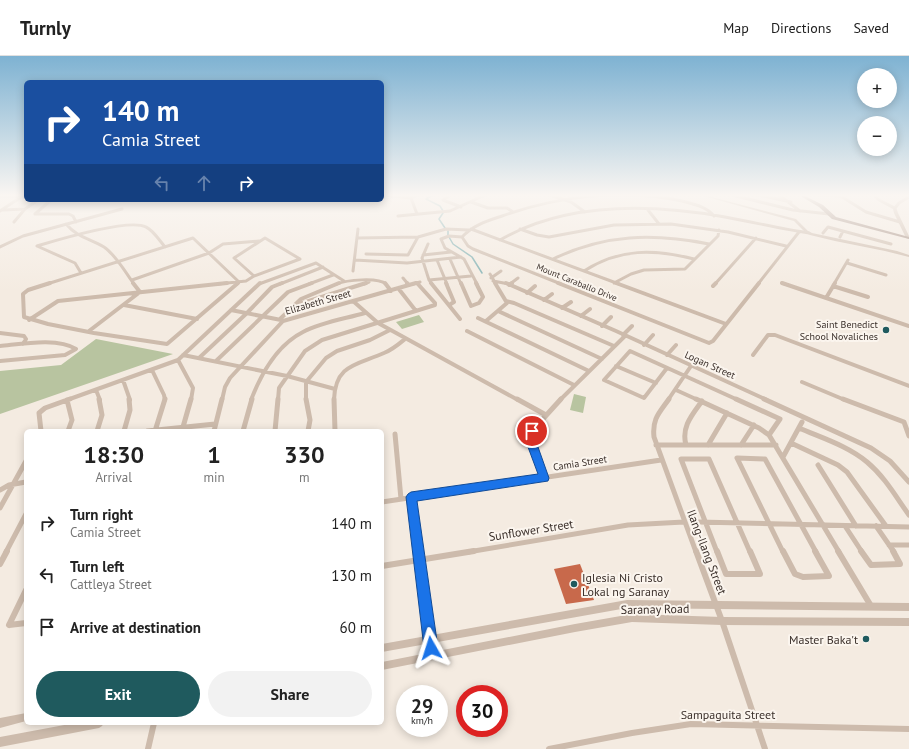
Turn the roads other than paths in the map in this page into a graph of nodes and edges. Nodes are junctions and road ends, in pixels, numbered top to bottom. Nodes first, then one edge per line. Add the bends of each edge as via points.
1 (54, 227) edge
2 (69, 227) edge
3 (122, 227) edge
4 (147, 227) edge
5 (474, 227) edge
6 (525, 227) edge
7 (595, 227) edge
8 (704, 227) edge
9 (774, 227) edge
10 (803, 227) edge
11 (828, 227) edge
12 (829, 227) edge
13 (867, 227) edge
14 (903, 227) edge
15 (358, 229) dead end
16 (470, 229) junction
17 (520, 229) junction
18 (457, 230) junction
19 (719, 230) junction
20 (843, 231) junction
21 (799, 232) junction
22 (809, 233) junction
23 (823, 233) dead end
24 (75, 234) junction
25 (449, 236) junction
26 (418, 237) junction
27 (462, 237) junction
28 (840, 237) dead end
29 (357, 238) junction
30 (756, 238) junction
31 (909, 238) edge
32 (500, 240) junction
33 (259, 241) junction
34 (872, 242) junction
35 (428, 244) dead end
36 (709, 244) junction
37 (892, 244) dead end
38 (786, 246) junction
39 (0, 247) edge
40 (165, 247) junction
41 (451, 252) junction
42 (209, 253) junction
43 (366, 254) dead end
44 (423, 255) junction
45 (909, 256) edge
46 (462, 257) junction
47 (450, 259) junction
48 (553, 259) junction
49 (694, 259) junction
50 (355, 260) junction
51 (437, 260) junction
52 (118, 261) junction
53 (423, 261) junction
54 (323, 267) junction
55 (353, 271) dead end
56 (501, 271) dead end
57 (584, 271) junction
58 (81, 273) junction
59 (333, 274) junction
60 (490, 274) dead end
61 (886, 275) dead end
62 (254, 276) junction
63 (471, 276) junction
64 (458, 277) junction
65 (403, 278) dead end
66 (518, 278) dead end
67 (445, 279) junction
68 (132, 280) junction
69 (373, 280) junction
70 (429, 280) junction
71 (492, 280) junction
72 (344, 281) junction
73 (239, 282) junction
74 (614, 282) junction
75 (782, 283) dead end
76 (409, 285) junction
77 (509, 285) junction
78 (535, 286) dead end
79 (713, 286) dead end
80 (832, 286) junction
81 (398, 288) junction
82 (391, 291) junction
83 (140, 292) junction
84 (527, 293) junction
85 (552, 294) dead end
86 (868, 297) dead end
87 (826, 298) junction
88 (544, 300) junction
89 (353, 301) junction
90 (506, 301) junction
91 (571, 302) dead end
92 (124, 305) junction
93 (449, 305) junction
94 (292, 306) junction
95 (562, 308) junction
96 (590, 309) dead end
97 (231, 310) junction
98 (416, 311) junction
99 (498, 311) junction
100 (247, 313) junction
101 (365, 313) junction
102 (262, 316) junction
103 (581, 316) junction
104 (611, 317) dead end
105 (478, 318) dead end
106 (197, 319) junction
107 (460, 319) dead end
108 (29, 320) junction
109 (281, 320) junction
110 (486, 321) junction
111 (378, 323) junction
112 (726, 324) junction
113 (602, 326) junction
114 (632, 326) dead end
115 (909, 326) edge
116 (390, 330) junction
117 (89, 331) junction
118 (467, 331) dead end
119 (0, 333) edge
120 (624, 335) junction
121 (653, 335) dead end
122 (405, 339) junction
123 (23, 344) junction
124 (676, 344) dead end
125 (644, 345) junction
126 (0, 346) edge
127 (614, 346) junction
128 (183, 355) junction
129 (667, 355) junction
130 (753, 356) dead end
131 (199, 358) junction
132 (602, 359) junction
133 (178, 360) junction
134 (0, 361) edge
135 (216, 361) junction
136 (240, 366) junction
137 (616, 366) junction
138 (667, 368) junction
139 (690, 368) junction
140 (152, 370) junction
141 (264, 371) junction
142 (589, 371) junction
143 (287, 376) junction
144 (685, 376) junction
145 (124, 380) junction
146 (306, 382) junction
147 (802, 382) dead end
148 (656, 383) junction
149 (574, 385) junction
150 (909, 386) edge
151 (335, 389) junction
152 (96, 390) junction
153 (676, 390) junction
154 (67, 400) junction
155 (702, 401) junction
156 (727, 413) junction
157 (546, 415) junction
158 (802, 422) dead end
159 (215, 424) junction
160 (754, 425) junction
161 (183, 427) junction
162 (798, 428) junction
163 (41, 429) edge
164 (69, 429) edge
165 (98, 429) edge
166 (125, 429) edge
167 (155, 429) edge
168 (164, 429) edge
169 (214, 429) edge
170 (243, 429) edge
171 (274, 429) edge
172 (308, 429) edge
173 (335, 429) edge
174 (395, 434) dead end
175 (769, 435) junction
176 (909, 436) edge
177 (791, 443) junction
178 (656, 445) junction
179 (686, 445) junction
180 (708, 445) junction
181 (741, 445) junction
182 (776, 445) junction
183 (783, 457) junction
184 (661, 460) junction
185 (24, 465) edge
186 (818, 465) dead end
187 (544, 478) junction
188 (24, 482) edge
189 (909, 482) edge
190 (13, 484) junction
191 (0, 490) edge
192 (411, 497) junction
193 (401, 499) junction
194 (384, 502) edge
195 (0, 508) edge
196 (909, 515) edge
197 (24, 518) edge
198 (684, 522) junction
199 (698, 522) dead end
200 (706, 522) junction
201 (737, 523) junction
202 (769, 524) junction
203 (800, 525) junction
204 (824, 525) junction
205 (845, 526) junction
206 (856, 526) junction
207 (876, 526) junction
208 (886, 526) junction
209 (909, 527) edge
210 (890, 545) junction
211 (909, 545) edge
212 (420, 560) junction
213 (0, 564) edge
214 (384, 566) edge
215 (24, 594) edge
216 (716, 605) junction
217 (871, 606) junction
218 (909, 607) edge
219 (722, 621) junction
220 (909, 622) edge
221 (24, 623) edge
222 (430, 640) junction
223 (384, 648) edge
224 (432, 656) junction
225 (384, 666) edge
226 (24, 717) edge
227 (0, 723) edge
228 (89, 725) edge
229 (154, 725) edge
230 (757, 726) junction
231 (909, 729) edge
232 (0, 742) edge
233 (148, 749) edge
234 (549, 749) edge
235 (765, 749) edge

1 - 39 street via 23,236
2 - 24 street
3 - 24 street
4 - 40 street
5 - 16 street
6 - 17 street
7 - 17 street via 550,238
8 - 19 street
9 - 21 street
10 - 22 street
11 - 23 street
12 - 20 street
13 - 31 main road
14 - 31 street
15 - 29 street
16 - 18 street
16 - 27 street
16 - 32 street
17 - 32 street
18 - 25 street
18 - 26 street via 437,230
19 - 30 street
19 - 36 street via 718,236
20 - 28 street
20 - 34 street
21 - 22 street
21 - 38 street
22 - 34 street
24 - 52 street via 103,246
24 - 58 street via 37,246 76,263
25 - 27 street
25 - 41 street via 441,238 445,248
26 - 29 street
26 - 43 street via 408,255
27 - 112 street, Mount Caraballo Drive via 473,249 702,341 713,342
29 - 50 street
30 - 38 street
30 - 79 street
32 - 48 street
33 - 42 street via 223,244
33 - 62 street via 234,258
33 - 62 street via 265,238 300,259
34 - 37 street
34 - 45 street
35 - 44 street
36 - 48 street via 683,238 658,237 606,240 574,249
36 - 49 street
38 - 112 street
40 - 42 street via 193,238
40 - 52 street
41 - 44 street
41 - 46 street
42 - 68 street
42 - 73 street
44 - 53 street
46 - 47 street
46 - 63 street
47 - 51 street
47 - 64 street
48 - 57 street
49 - 57 street via 667,252 646,251 602,261
49 - 74 street via 685,269 652,268
50 - 53 street via 407,263
50 - 55 street
51 - 53 street
51 - 67 street
52 - 58 street
52 - 68 street
53 - 70 street
54 - 59 street
54 - 97 street via 314,264 261,282
54 - 100 street via 272,287
56 - 71 street
57 - 74 street
58 - 108 street via 24,292 24,317
59 - 72 street
59 - 102 street via 288,292
60 - 71 street
61 - 80 street via 848,261
62 - 73 street
63 - 64 street
63 - 64 street via 483,297 479,303 470,306
64 - 67 street
65 - 76 street
66 - 77 street
67 - 70 street
67 - 93 street via 454,302
68 - 83 street
69 - 72 street
69 - 82 street via 382,281
69 - 94 street
70 - 93 street
71 - 77 street, Logan Street
71 - 90 street
72 - 94 street via 306,296
73 - 83 street
73 - 106 street
74 - 112 street
75 - 87 street
76 - 81 street, Elizabeth Street
76 - 98 street, Elizabeth Street via 419,282 435,305
77 - 84 street, Logan Street
78 - 84 street
80 - 86 street
80 - 87 street
81 - 82 street, Elizabeth Street
81 - 98 street
82 - 89 street, Elizabeth Street
83 - 92 street
83 - 108 street via 58,301
84 - 88 street, Logan Street
85 - 88 street
87 - 115 street
88 - 95 street, Logan Street
89 - 101 street
89 - 109 street, Elizabeth Street
90 - 99 street
90 - 127 street
91 - 95 street
92 - 106 street
92 - 117 street
93 - 107 street
94 - 109 street
95 - 103 street, Logan Street
96 - 103 street
97 - 100 street
97 - 128 street
98 - 111 street
99 - 110 street
99 - 132 street
100 - 102 street
100 - 131 street
101 - 111 street
101 - 141 street via 299,334
102 - 109 street
102 - 135 street
103 - 113 street, Logan Street
104 - 113 street
105 - 110 street
106 - 117 street via 167,344
108 - 117 street
109 - 136 street, Elizabeth Street
110 - 142 street
111 - 116 street
111 - 143 street via 316,343 305,351
113 - 120 street, Logan Street
114 - 120 street
116 - 122 street
116 - 146 street via 337,351 326,358
118 - 149 street
119 - 123 street via 24,336 26,339
120 - 125 street, Logan Street
120 - 127 street
121 - 125 street
122 - 151 street via 384,353 345,368
122 - 157 street
123 - 126 street
123 - 134 street via 57,343 76,349 65,355
124 - 129 street
125 - 129 street, Logan Street
127 - 132 street
128 - 131 street
128 - 133 street
129 - 139 street, Logan Street
130 - 150 street via 768,334 775,335
131 - 135 street
132 - 142 street
133 - 140 street
133 - 161 street via 193,388
135 - 136 street
136 - 141 street
136 - 159 street, Elizabeth Street via 225,387
137 - 138 street via 630,351
137 - 148 street
137 - 148 street via 604,380 644,398
138 - 144 street
138 - 148 street
139 - 144 street, Ilang-Ilang Street
139 - 189 street, Logan Street via 871,448 890,461
140 - 145 street
140 - 167 street via 165,401
141 - 143 street
141 - 170 street via 252,394
142 - 149 street
143 - 146 street
143 - 171 street via 279,388
144 - 153 street, Ilang-Ilang Street
144 - 175 street via 780,419
145 - 152 street
145 - 166 street via 132,405
146 - 151 street
146 - 172 street via 306,403 310,420
147 - 176 street via 904,422
149 - 157 street
151 - 173 street
152 - 154 street
152 - 165 street via 103,411
153 - 155 street
153 - 178 street, Ilang-Ilang Street via 654,423
154 - 163 street via 41,410
154 - 164 street via 72,420
155 - 156 street
155 - 179 street via 684,428
156 - 160 street
156 - 180 street
157 - 187 street via 531,435
158 - 162 street
159 - 161 street
159 - 169 street, Elizabeth Street
160 - 175 street
160 - 181 street
161 - 168 street
162 - 177 street
162 - 196 street via 867,462
174 - 193 street
175 - 182 street
177 - 183 street
177 - 208 street via 848,472
178 - 179 street
178 - 184 street, Ilang-Ilang Street
179 - 180 street
180 - 181 street
181 - 182 street
182 - 183 street
183 - 204 street
184 - 187 street, Camia Street
184 - 198 street, Ilang-Ilang Street
185 - 190 street
186 - 206 street
187 - 192 street, Camia Street
188 - 190 street
190 - 191 street
190 - 195 street
192 - 193 street, Camia Street
192 - 212 street
193 - 194 street, Camia Street
197 - 213 street
198 - 212 street, Sunflower Street via 628,524
198 - 216 street, Ilang-Ilang Street
199 - 200 street
200 - 201 street
200 - 201 street via 726,574 760,574
200 - 201 street via 682,459 709,459
201 - 202 street
202 - 203 street
202 - 203 street via 795,574 803,577 829,576
202 - 203 street via 737,458 765,459
203 - 204 street
204 - 205 street
204 - 217 street
205 - 206 street
205 - 210 street via 871,565 900,564
206 - 207 street
207 - 208 street
207 - 210 street
208 - 209 street
210 - 211 street
212 - 214 street, Sunflower Street
212 - 222 street
215 - 221 street via 9,626
216 - 217 street, Saranay Road
216 - 219 street, Ilang-Ilang Street
216 - 222 street, Saranay Road via 627,604
217 - 218 street, Saranay Road
219 - 220 street, Saranay Road
219 - 224 street, Saranay Road via 632,618
219 - 230 street, Ilang-Ilang Street
222 - 223 street, Saranay Road
222 - 224 street
224 - 225 street, Saranay Road
226 - 227 street
228 - 232 street
229 - 233 street
230 - 231 street, Sampaguita Street
230 - 234 street, Sampaguita Street via 691,724
230 - 235 street, Ilang-Ilang Street

